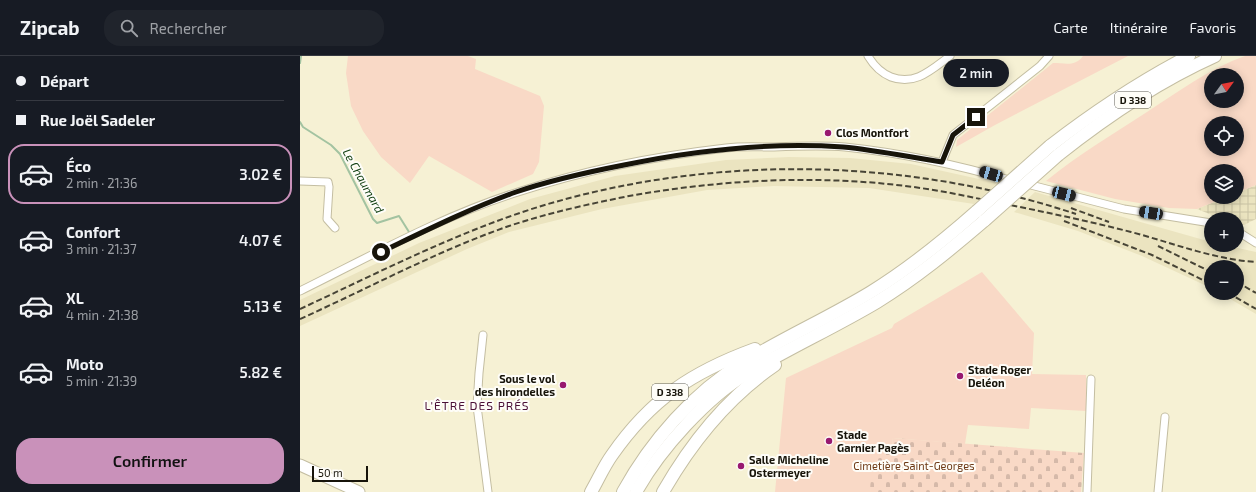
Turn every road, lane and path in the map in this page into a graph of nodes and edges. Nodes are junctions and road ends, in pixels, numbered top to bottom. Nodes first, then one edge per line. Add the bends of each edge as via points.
1 (868, 56) edge
2 (950, 56) edge
3 (1049, 56) edge
4 (1189, 56) edge
5 (1214, 56) edge
6 (1054, 150) junction
7 (942, 162) junction
8 (300, 181) edge
9 (1204, 222) edge
10 (335, 228) dead end
11 (1244, 234) edge
12 (1256, 243) edge
13 (300, 291) edge
14 (483, 335) dead end
15 (818, 335) junction
16 (786, 338) junction
17 (1090, 380) dead end
18 (1165, 417) dead end
19 (300, 465) edge
20 (359, 492) edge
21 (488, 492) edge
22 (591, 492) edge
23 (623, 492) edge
24 (636, 492) edge
25 (663, 492) edge
26 (1087, 492) edge
27 (1158, 492) edge

1 - 2 street via 883,74 906,80 928,73
3 - 7 street via 1040,66 953,135
4 - 6 highway, D 338 via 1132,87 1091,114
5 - 6 highway, D 338 via 1171,77
6 - 15 highway, D 338, bridge via 985,220 947,254 912,280
6 - 16 highway, D 338, bridge via 905,270 851,304
7 - 9 street via 1124,209
7 - 13 street via 845,147 803,146 728,148 597,170 517,192 463,213
8 - 10 street via 328,182 327,219
11 - 12 street
14 - 21 street via 477,406
15 - 24 highway, D 338 via 748,373 703,408 656,462
15 - 25 highway, D 338 via 751,382 733,400 703,433 675,470
16 - 22 highway, D 338 via 725,360 661,398 611,455
16 - 23 highway, D 338 via 742,363 694,400 660,436
17 - 26 street
18 - 27 street
19 - 20 main road

